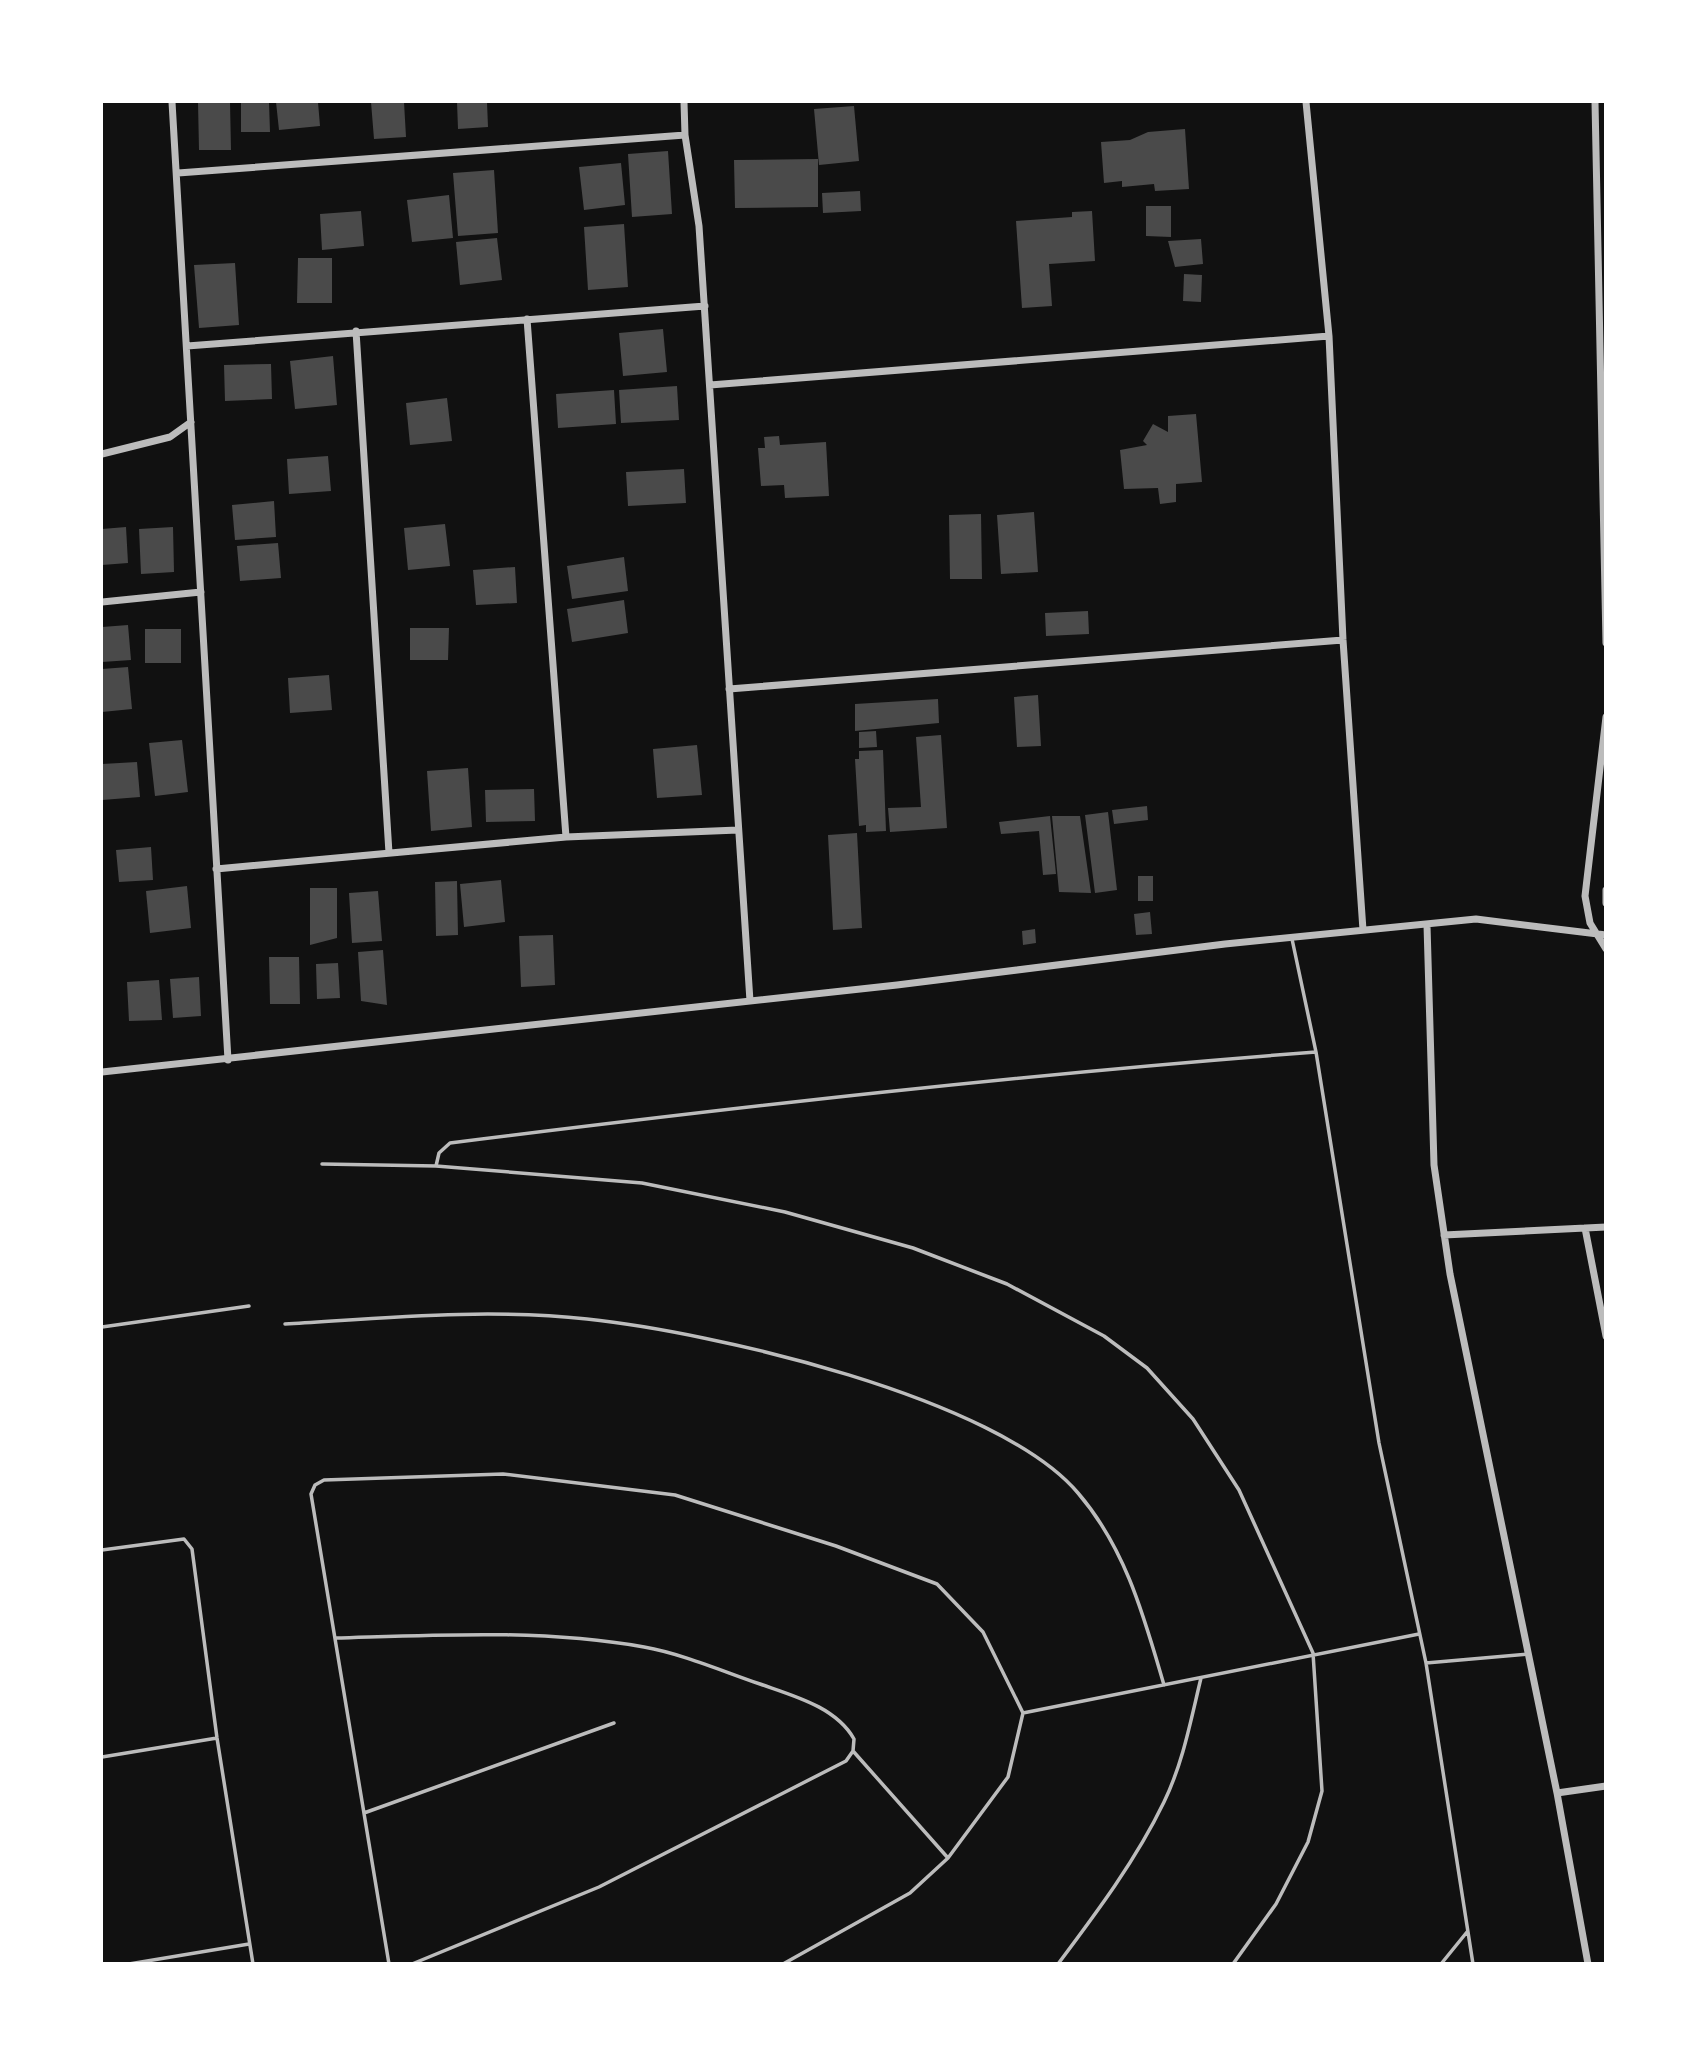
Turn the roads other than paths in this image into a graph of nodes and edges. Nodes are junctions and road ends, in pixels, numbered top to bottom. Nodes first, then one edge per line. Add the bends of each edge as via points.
1 (172, 102) edge
2 (684, 102) edge
3 (1306, 102) edge
4 (1595, 102) edge
5 (685, 135) junction
6 (178, 173) junction
7 (705, 306) junction
8 (527, 319) junction
9 (356, 331) junction
10 (1329, 336) junction
11 (187, 346) junction
12 (710, 385) junction
13 (191, 422) junction
14 (102, 454) edge
15 (201, 592) junction
16 (102, 602) edge
17 (1343, 640) junction
18 (1605, 643) edge
19 (729, 689) junction
20 (1605, 717) edge
21 (738, 830) junction
22 (566, 837) junction
23 (389, 853) junction
24 (216, 869) junction
25 (1605, 890) edge
26 (1605, 903) edge
27 (1427, 925) junction
28 (1363, 930) junction
29 (1595, 934) junction
30 (1605, 935) edge
31 (1292, 937) junction
32 (1605, 948) edge
33 (750, 1002) junction
34 (1316, 1052) junction
35 (228, 1060) junction
36 (102, 1072) edge
37 (322, 1164) dead end
38 (436, 1166) junction
39 (1605, 1227) edge
40 (1586, 1228) junction
41 (1444, 1236) junction
42 (249, 1306) dead end
43 (285, 1324) dead end
44 (102, 1327) edge
45 (1605, 1336) edge
46 (102, 1550) edge
47 (1419, 1634) junction
48 (335, 1638) junction
49 (1313, 1653) junction
50 (1528, 1654) junction
51 (1426, 1663) junction
52 (1201, 1677) junction
53 (1164, 1685) junction
54 (1023, 1713) junction
55 (614, 1723) dead end
56 (217, 1738) junction
57 (853, 1751) junction
58 (102, 1756) edge
59 (1605, 1786) edge
60 (1557, 1793) junction
61 (364, 1814) junction
62 (948, 1858) junction
63 (1467, 1932) junction
64 (249, 1944) junction
65 (129, 1964) edge
66 (253, 1964) edge
67 (389, 1964) edge
68 (412, 1964) edge
69 (783, 1964) edge
70 (1058, 1964) edge
71 (1233, 1964) edge
72 (1441, 1964) edge
73 (1473, 1964) edge
74 (1588, 1964) edge

1 - 6 street
2 - 5 street
3 - 10 street
4 - 18 street
5 - 6 street
5 - 7 street
6 - 11 street
7 - 8 street
7 - 12 street
8 - 9 street
8 - 22 street
9 - 11 street
9 - 23 street
10 - 12 street
10 - 17 street
11 - 13 street
12 - 19 street
13 - 14 street via 170,437
13 - 15 street
15 - 16 street
15 - 24 street
17 - 19 street
17 - 28 street
19 - 21 street
20 - 29 street via 1585,896
21 - 22 street
21 - 33 street
22 - 23 street
23 - 24 street
24 - 35 street
25 - 26 street
27 - 28 street
27 - 29 street via 1476,919
27 - 41 street via 1434,1165
28 - 31 street
29 - 30 street
29 - 32 street
31 - 33 street
31 - 34 lane
33 - 35 street
34 - 38 lane via 1125,1066 779,1102 450,1143 439,1153
34 - 47 lane via 1379,1443
35 - 36 street
37 - 38 lane
38 - 49 lane via 642,1182 785,1212 913,1248 1056,1307 1147,1368 1193,1419 1239,1490
39 - 40 street
40 - 41 street
40 - 45 street
41 - 50 street
42 - 44 lane
43 - 53 lane via 456,1313 586,1318 673,1331 914,1396 1032,1453 1077,1492 1112,1541 1135,1587
46 - 56 lane via 189,1542
47 - 49 lane
47 - 51 lane
48 - 54 lane via 312,1494 315,1485 324,1480 503,1474 675,1495 937,1584 983,1632
48 - 57 lane via 505,1634 667,1652 787,1693 837,1717 854,1739
48 - 61 lane
49 - 52 lane
49 - 71 lane via 1322,1791 1308,1842 1276,1904
50 - 51 lane
50 - 60 street
51 - 63 lane
52 - 53 lane
52 - 70 lane via 1187,1740 1165,1801 1114,1890
53 - 54 lane
54 - 62 lane via 1008,1777
55 - 61 lane
56 - 58 lane
56 - 64 lane
57 - 62 lane
57 - 68 lane via 846,1761 598,1886
59 - 60 street
60 - 74 street
61 - 67 lane
62 - 69 lane via 910,1893
63 - 72 lane
63 - 73 lane
64 - 65 lane
64 - 66 lane

